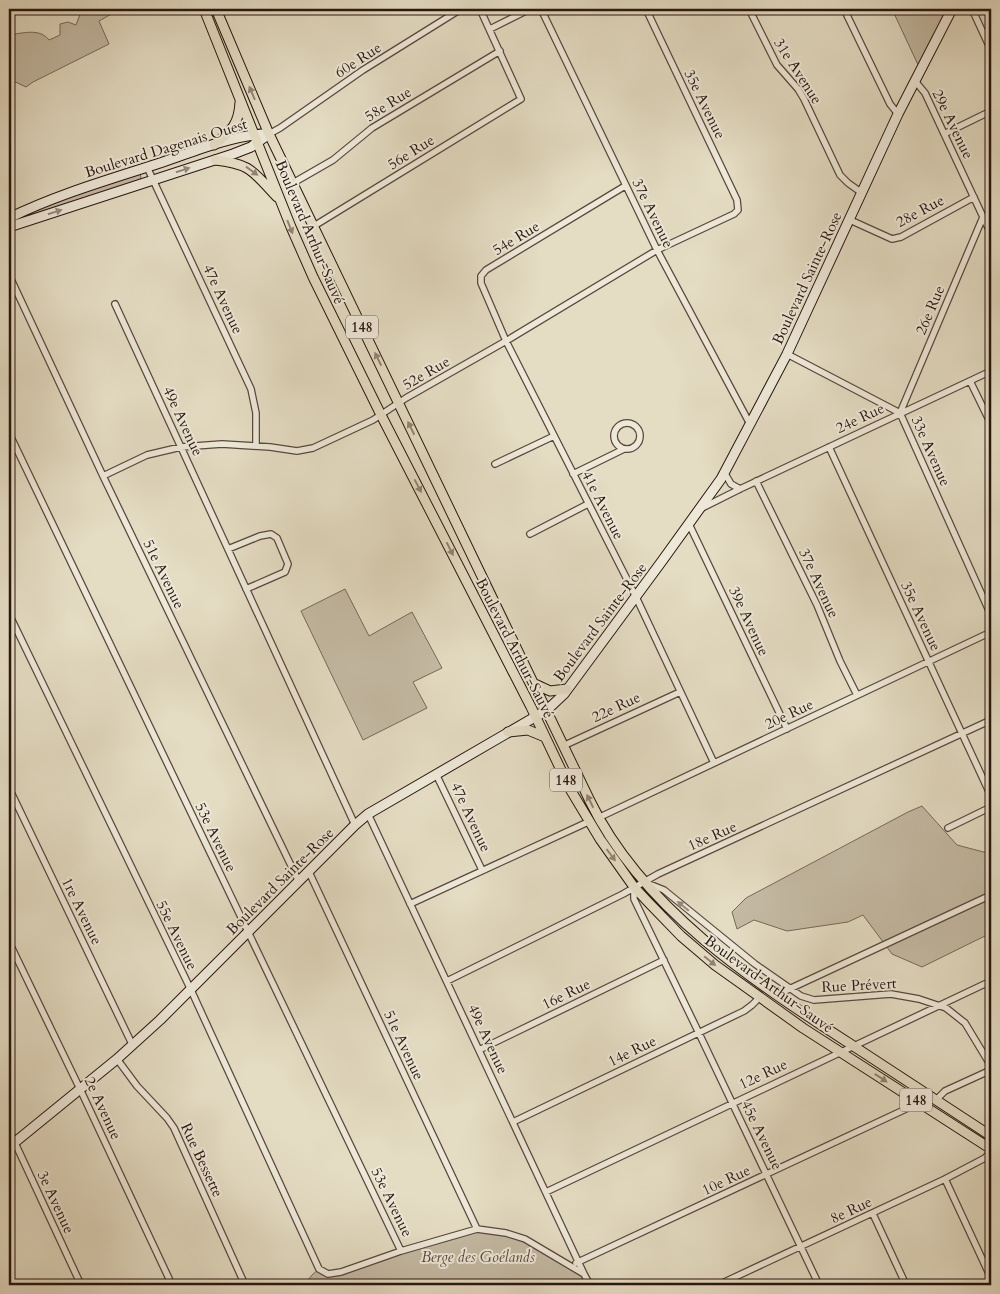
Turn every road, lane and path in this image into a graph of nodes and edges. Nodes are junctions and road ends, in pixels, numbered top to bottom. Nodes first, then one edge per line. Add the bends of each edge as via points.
1 (204, 9) edge
2 (216, 9) edge
3 (461, 9) edge
4 (480, 9) edge
5 (530, 9) edge
6 (541, 9) edge
7 (646, 9) edge
8 (749, 9) edge
9 (844, 9) edge
10 (952, 9) edge
11 (972, 9) edge
12 (490, 29) junction
13 (991, 50) edge
14 (500, 51) junction
15 (915, 81) junction
16 (241, 99) junction
17 (991, 111) edge
18 (898, 114) junction
19 (270, 134) junction
20 (944, 134) junction
21 (256, 138) junction
22 (214, 145) junction
23 (215, 160) junction
24 (147, 167) junction
25 (153, 180) junction
26 (293, 183) junction
27 (625, 186) junction
28 (862, 193) junction
29 (974, 197) junction
30 (280, 201) junction
31 (738, 210) joint
32 (983, 217) junction
33 (9, 218) edge
34 (850, 220) junction
35 (314, 226) junction
36 (9, 227) edge
37 (991, 234) edge
38 (657, 250) junction
39 (9, 275) edge
40 (115, 304) dead end
41 (506, 341) junction
42 (787, 354) junction
43 (991, 371) edge
44 (970, 380) junction
45 (399, 403) junction
46 (900, 413) junction
47 (381, 415) junction
48 (750, 424) junction
49 (991, 424) edge
50 (9, 433) edge
51 (554, 436) junction
52 (256, 446) junction
53 (181, 447) junction
54 (829, 447) junction
55 (624, 449) junction
56 (495, 464) dead end
57 (724, 472) junction
58 (573, 474) junction
59 (103, 476) junction
60 (756, 481) junction
61 (740, 488) junction
62 (588, 504) junction
63 (699, 511) junction
64 (689, 524) junction
65 (530, 534) dead end
66 (228, 549) junction
67 (246, 589) junction
68 (636, 596) junction
69 (9, 614) edge
70 (991, 615) edge
71 (991, 632) edge
72 (929, 662) junction
73 (535, 684) junction
74 (567, 690) junction
75 (680, 692) junction
76 (857, 695) junction
77 (547, 710) junction
78 (535, 716) junction
79 (991, 720) edge
80 (787, 729) junction
81 (508, 732) junction
82 (962, 734) junction
83 (545, 737) junction
84 (563, 746) junction
85 (714, 763) junction
86 (436, 774) junction
87 (9, 788) edge
88 (991, 796) edge
89 (991, 807) edge
90 (368, 814) junction
91 (598, 818) junction
92 (588, 822) junction
93 (355, 825) junction
94 (948, 828) dead end
95 (482, 870) junction
96 (309, 872) junction
97 (300, 882) junction
98 (645, 882) junction
99 (634, 887) junction
100 (991, 895) edge
101 (410, 904) junction
102 (248, 932) junction
103 (9, 942) edge
104 (664, 960) junction
105 (447, 981) junction
106 (991, 982) edge
107 (191, 990) junction
108 (790, 990) junction
109 (759, 998) junction
110 (779, 998) junction
111 (940, 1005) junction
112 (699, 1032) junction
113 (132, 1044) junction
114 (853, 1046) junction
115 (479, 1050) junction
116 (840, 1052) junction
117 (116, 1058) junction
118 (991, 1068) edge
119 (80, 1089) junction
120 (916, 1100) junction
121 (936, 1100) junction
122 (732, 1102) junction
123 (513, 1122) junction
124 (9, 1130) edge
125 (991, 1136) edge
126 (12, 1145) edge
127 (991, 1150) edge
128 (767, 1174) junction
129 (945, 1179) junction
130 (546, 1192) junction
131 (873, 1214) junction
132 (477, 1229) junction
133 (800, 1247) junction
134 (401, 1251) junction
135 (578, 1262) junction
136 (570, 1265) junction
137 (584, 1274) junction
138 (991, 1278) edge
139 (81, 1285) edge
140 (172, 1285) edge
141 (245, 1285) edge
142 (590, 1285) edge
143 (718, 1285) edge
144 (819, 1285) edge
145 (906, 1285) edge

1 - 16 main road, Boulevard Arthur-Sauvé / 148
19 -> 2 main road, Boulevard Arthur-Sauvé / 148
3 - 19 street, 60e Rue via 363,70
4 - 12 street
5 - 12 street
6 - 27 street, 37e Avenue
7 - 31 street, 35e Avenue via 737,200
8 - 28 street, 31e Avenue via 773,59 804,99 840,175
9 - 18 street via 887,99
10 - 15 street, Boulevard Sainte-Rose
11 - 13 street
12 - 14 street
14 - 26 street, 58e Rue via 372,128 333,160
14 - 35 street, 56e Rue via 521,99
15 - 18 street, Boulevard Sainte-Rose
15 - 20 street, 29e Avenue via 925,93
16 - 21 main road, Boulevard Arthur-Sauvé / 148
16 - 22 main road via 236,123
17 - 20 street
18 - 28 street, Boulevard Sainte-Rose
19 - 21 street, Boulevard Dagenais Ouest
19 - 26 main road, Boulevard Arthur-Sauvé / 148
20 - 29 street, 29e Avenue
21 - 22 street, Boulevard Dagenais Ouest
21 - 23 street, Boulevard Dagenais Ouest via 244,150
21 - 30 main road, Boulevard Arthur-Sauvé / 148
22 - 24 street, Boulevard Dagenais Ouest
25 -> 23 street, Boulevard Dagenais Ouest
23 -> 30 main road via 249,168
24 - 25 street, 47e Avenue
24 - 33 street, Boulevard Dagenais Ouest via 52,198
36 -> 25 street, Boulevard Dagenais Ouest
25 - 52 street, 47e Avenue via 251,389 256,413
26 - 35 main road, Boulevard Arthur-Sauvé / 148
27 - 38 street, 37e Avenue
27 - 41 street, 54e Rue via 481,276 481,283
28 - 34 street, Boulevard Sainte-Rose
29 - 32 street, 29e Avenue
29 - 34 street, 28e Rue via 901,237 892,238
30 -> 47 main road, Boulevard Arthur-Sauvé / 148 via 313,277
31 - 38 street, 52e Rue
32 - 37 street, 29e Avenue
32 - 46 street, 26e Rue
34 - 42 street, Boulevard Sainte-Rose
45 -> 35 main road, Boulevard Arthur-Sauvé / 148
38 - 41 street, 52e Rue
38 - 48 street, 37e Avenue
39 - 59 street, 51e Avenue
40 - 53 street, 49e Avenue
41 - 45 street, 52e Rue
41 - 51 street, 41e Avenue
42 - 46 street, 33e Avenue
42 - 48 street, Boulevard Sainte-Rose
43 - 44 street, 24e Rue
44 - 46 street, 24e Rue
44 - 49 street
45 - 47 street, 52e Rue
73 -> 45 main road, Boulevard Arthur-Sauvé / 148
46 - 54 street, 24e Rue
46 - 70 street, 33e Avenue
47 - 52 street, 52e Rue via 305,450
47 -> 78 main road, Boulevard Arthur-Sauvé / 148
48 - 57 street, Boulevard Sainte-Rose
50 - 102 street, 53e Avenue
51 - 56 street
51 - 58 street, 41e Avenue
52 - 53 street, 52e Rue
53 - 59 street, 52e Rue via 147,455
53 - 66 street, 49e Avenue
54 - 60 street, 24e Rue
54 - 72 street, 35e Avenue
55 - 55 street via 633,448 639,442 638,428 627,422 614,432 617,444
55 - 58 street
57 - 61 street via 731,484
57 - 63 street, Boulevard Sainte-Rose
58 - 62 street, 41e Avenue
59 - 97 street, 51e Avenue
60 - 61 street, 24e Rue
60 - 76 street, 37e Avenue
61 - 63 street, 24e Rue
62 - 65 street
62 - 68 street, 41e Avenue
63 - 64 street, Boulevard Sainte-Rose
64 - 68 street, Boulevard Sainte-Rose
64 - 80 street, 39e Avenue
66 - 67 street, 49e Avenue
66 - 67 street via 271,534 288,564 285,572
67 - 93 street, 49e Avenue
68 - 74 street, Boulevard Sainte-Rose
68 - 75 street, 41e Avenue
69 - 107 street, 55e Avenue
71 - 72 street, 20e Rue
72 - 76 street, 20e Rue
72 - 82 street, 35e Avenue
73 - 74 main road via 550,691
73 - 77 main road, Boulevard Arthur-Sauvé / 148
74 - 77 street, Boulevard Sainte-Rose
75 - 84 street, 22e Rue
75 - 85 street, 41e Avenue
76 - 80 street, 20e Rue
77 - 78 street, Boulevard Sainte-Rose
77 - 84 main road, Boulevard Arthur-Sauvé / 148
78 - 81 street, Boulevard Sainte-Rose
78 - 83 main road, Boulevard Arthur-Sauvé / 148
79 - 82 street, 18e Rue
80 - 85 street, 20e Rue
81 - 83 main road via 528,730
81 - 86 street, Boulevard Sainte-Rose
82 - 88 street, 35e Avenue
82 - 98 street, 18e Rue
83 - 92 main road, Boulevard Arthur-Sauvé / 148
91 -> 84 main road, Boulevard Arthur-Sauvé / 148
85 - 91 street, 20e Rue
86 - 90 street, Boulevard Sainte-Rose
86 - 95 street, 47e Avenue
87 - 113 street, 1re Avenue
89 - 94 street
90 - 93 street, Boulevard Sainte-Rose
90 - 101 street, 49e Avenue
91 - 98 main road, Boulevard Arthur-Sauvé / 148
92 - 95 street
92 -> 99 main road, Boulevard Arthur-Sauvé / 148
93 - 96 street, Boulevard Sainte-Rose
95 - 101 street
96 - 97 street, Boulevard Sainte-Rose
96 - 132 street, 51e Avenue
97 - 102 street, Boulevard Sainte-Rose
98 - 99 street, 18e Rue
108 -> 98 street, Rue Prévert via 664,890
98 - 110 main road, Boulevard Arthur-Sauvé / 148 via 696,933
99 - 104 street, 45e Avenue via 634,900
99 - 105 street, 18e Rue
99 -> 109 main road, Boulevard Arthur-Sauvé / 148 via 687,942
100 - 108 street
101 - 105 street, 49e Avenue
102 - 107 street, Boulevard Sainte-Rose
102 - 134 street, 53e Avenue
103 - 119 street, 2e Avenue
104 - 112 street, 45e Avenue
104 - 115 street, 16e Rue
105 - 115 street, 49e Avenue
106 - 111 street, 12e Rue
107 - 113 street, Boulevard Sainte-Rose
107 - 134 street, 55e Avenue via 320,1269 328,1274 341,1272
108 - 110 street
108 - 111 street, Rue Prévert via 814,1000 890,994
109 - 112 street, 14e Rue via 744,1011
109 - 116 main road, Boulevard Arthur-Sauvé / 148
110 - 114 main road, Boulevard Arthur-Sauvé / 148
111 - 114 street, 12e Rue
111 - 118 street, Rue Prévert via 964,1023
112 - 122 street, 45e Avenue
112 - 123 street, 14e Rue
113 - 117 street, Boulevard Sainte-Rose
114 - 116 street, 12e Rue
114 - 121 main road, Boulevard Arthur-Sauvé / 148
115 - 123 street, 49e Avenue
116 -> 120 main road, Boulevard Arthur-Sauvé / 148
116 - 122 street, 12e Rue
117 - 119 street, Boulevard Sainte-Rose
117 - 141 street, Rue Bessette via 174,1128
118 - 121 street via 945,1091
119 - 126 street, Boulevard Sainte-Rose
119 - 140 street, 2e Avenue
120 - 127 main road, Boulevard Arthur-Sauvé / 148
120 - 128 street, 10e Rue via 908,1108
121 - 125 main road, Boulevard Arthur-Sauvé / 148
122 - 128 street, 45e Avenue
122 - 130 street, 12e Rue
123 - 130 street, 49e Avenue
124 - 126 street, 3e Avenue
126 - 139 street, 3e Avenue
127 - 129 street, 8e Rue via 985,1158
128 - 133 street, 45e Avenue
128 - 135 street, 10e Rue
129 - 131 street, 8e Rue
129 - 138 street
130 - 135 street, 49e Avenue
131 - 133 street, 8e Rue
131 - 145 street
132 - 134 street
132 - 136 street via 525,1239
133 - 143 street, 8e Rue
133 - 144 street, 45e Avenue
135 - 136 street, 10e Rue
135 - 137 street, 49e Avenue
136 - 137 street
137 - 142 street, 49e Avenue

